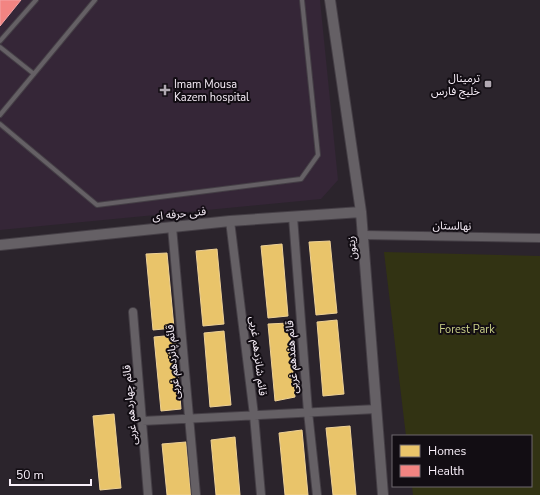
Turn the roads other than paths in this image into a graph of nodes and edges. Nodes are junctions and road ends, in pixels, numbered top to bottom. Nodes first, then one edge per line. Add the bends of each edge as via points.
1 (36, 0) edge
2 (95, 0) edge
3 (302, 0) edge
4 (330, 0) edge
5 (0, 42) edge
6 (0, 47) edge
7 (34, 74) junction
8 (0, 115) edge
9 (0, 124) edge
10 (361, 212) junction
11 (292, 217) junction
12 (230, 221) junction
13 (172, 227) junction
14 (363, 235) junction
15 (540, 238) edge
16 (0, 245) edge
17 (133, 312) dead end
18 (377, 409) junction
19 (308, 412) junction
20 (254, 415) junction
21 (188, 418) junction
22 (142, 420) junction
23 (148, 495) edge
24 (196, 495) edge
25 (261, 495) edge
26 (317, 495) edge
27 (383, 495) edge

1 - 5 lane
2 - 7 lane
3 - 9 lane via 318,155 301,179 97,205
4 - 10 street, زیتون
6 - 7 lane
7 - 8 lane
10 - 11 street, فنی حرفه ای
10 - 14 street, زیتون
11 - 12 street, فنی حرفه ای
11 - 19 street, قائم هفدهم غربی
12 - 13 street, فنی حرفه ای
12 - 20 street, قائم شانزدهم غربی
13 - 16 street, فنی حرفه ای
13 - 21 street, قائم پانزدهم غربی
14 - 15 street, نهالستان
14 - 18 street, زیتون
17 - 22 street, قائم چهاردهم غربی
18 - 19 street
18 - 27 street, زیتون
19 - 20 street
19 - 26 street, قائم هفدهم غربی
20 - 21 street
20 - 25 street, قائم شانزدهم غربی
21 - 22 street
21 - 24 street, قائم پانزدهم غربی
22 - 23 street, قائم چهاردهم غربی

